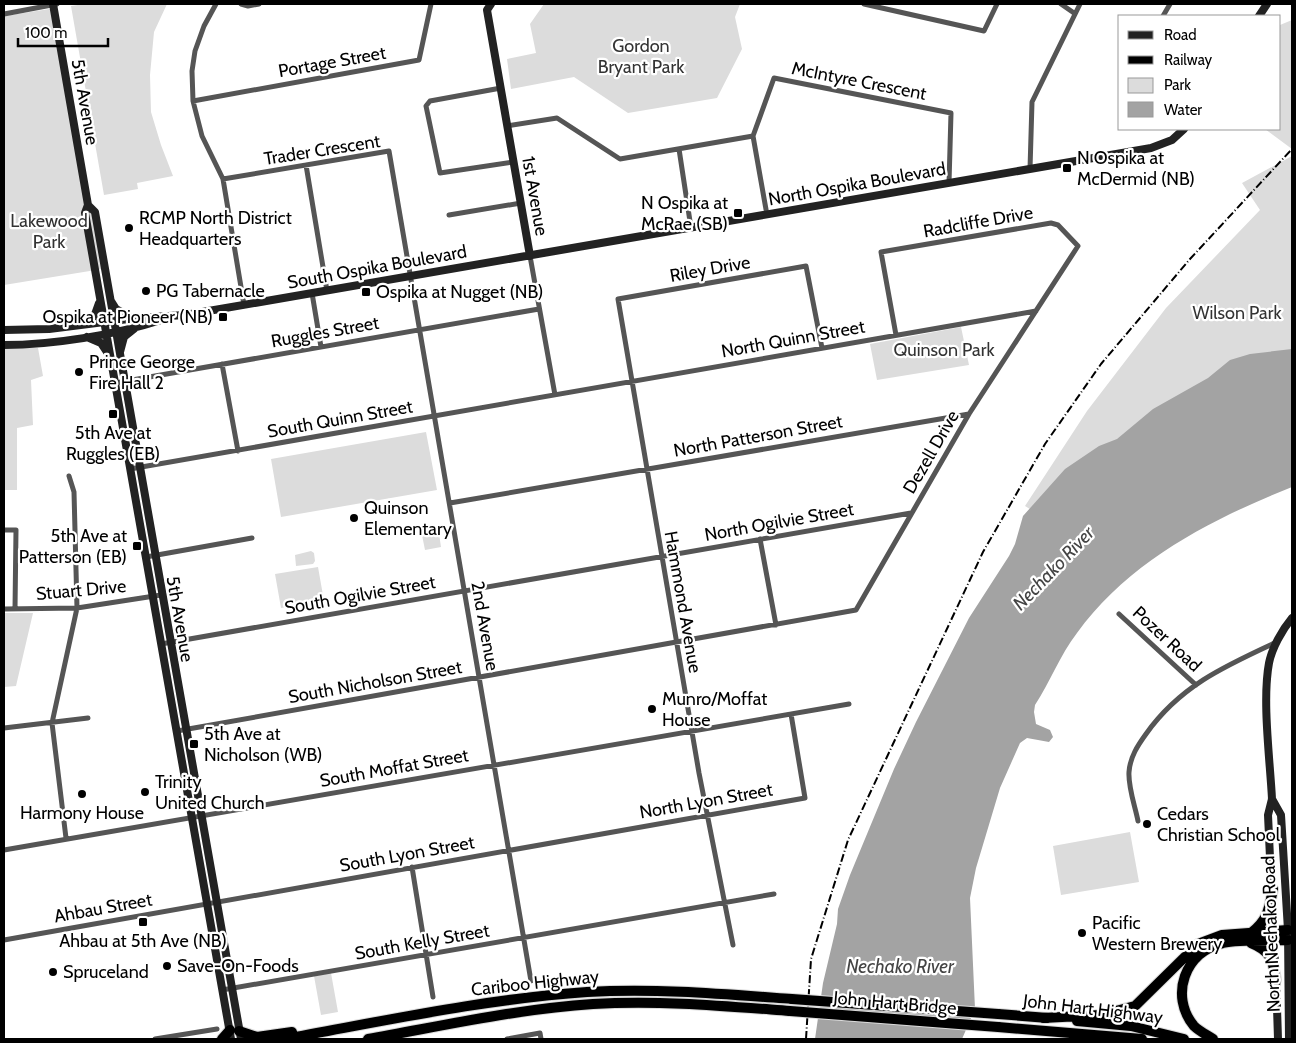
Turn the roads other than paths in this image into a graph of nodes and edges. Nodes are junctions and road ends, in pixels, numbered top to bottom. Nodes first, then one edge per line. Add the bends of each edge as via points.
1 (54, 4) edge
2 (216, 4) edge
3 (241, 4) edge
4 (259, 4) edge
5 (431, 4) edge
6 (491, 4) edge
7 (864, 4) edge
8 (997, 4) edge
9 (1061, 4) edge
10 (1080, 4) edge
11 (1170, 4) edge
12 (1267, 4) edge
13 (1074, 13) junction
14 (4, 14) edge
15 (1164, 15) edge
16 (1260, 15) edge
17 (500, 88) junction
18 (193, 101) junction
19 (507, 126) junction
20 (1183, 130) edge
21 (753, 136) junction
22 (679, 149) junction
23 (514, 162) junction
24 (306, 165) junction
25 (1030, 169) junction
26 (223, 179) junction
27 (949, 183) junction
28 (521, 203) junction
29 (88, 205) junction
30 (449, 215) dead end
31 (767, 215) junction
32 (691, 228) junction
33 (530, 256) junction
34 (410, 276) junction
35 (327, 291) junction
36 (312, 293) junction
37 (99, 296) junction
38 (110, 299) junction
39 (244, 304) junction
40 (539, 309) junction
41 (1036, 311) junction
42 (170, 317) junction
43 (134, 318) junction
44 (113, 322) junction
45 (104, 323) junction
46 (83, 325) junction
47 (136, 328) junction
48 (4, 330) edge
49 (419, 330) junction
50 (115, 331) junction
51 (106, 333) junction
52 (896, 335) junction
53 (85, 336) junction
54 (4, 345) edge
55 (320, 347) junction
56 (822, 348) junction
57 (120, 357) junction
58 (110, 358) junction
59 (222, 364) junction
60 (124, 381) junction
61 (631, 381) junction
62 (115, 382) junction
63 (555, 395) junction
64 (969, 414) junction
65 (434, 417) junction
66 (238, 450) junction
67 (139, 468) junction
68 (130, 469) junction
69 (646, 470) junction
70 (69, 476) dead end
71 (450, 503) junction
72 (911, 513) junction
73 (4, 530) edge
74 (252, 538) dead end
75 (760, 539) junction
76 (150, 556) junction
77 (661, 556) junction
78 (564, 573) joint
79 (464, 590) junction
80 (157, 596) junction
81 (76, 608) junction
82 (4, 609) edge
83 (15, 609) junction
84 (856, 610) joint
85 (1119, 614) dead end
86 (1292, 618) edge
87 (776, 624) junction
88 (677, 641) junction
89 (1278, 641) junction
90 (165, 643) junction
91 (481, 678) junction
92 (1196, 685) junction
93 (849, 704) dead end
94 (791, 714) junction
95 (88, 718) dead end
96 (52, 722) junction
97 (4, 728) edge
98 (181, 730) junction
99 (692, 731) junction
100 (494, 765) junction
101 (1272, 799) junction
102 (707, 815) junction
103 (196, 816) junction
104 (1138, 821) dead end
105 (611, 832) joint
106 (66, 838) junction
107 (4, 850) edge
108 (509, 850) junction
109 (412, 867) junction
110 (1273, 889) junction
111 (774, 894) dead end
112 (211, 902) junction
113 (723, 903) junction
114 (1288, 935) junction
115 (1274, 936) junction
116 (1249, 938) junction
117 (524, 939) junction
118 (4, 940) edge
119 (733, 944) dead end
120 (426, 955) junction
121 (531, 980) dead end
122 (1276, 980) junction
123 (231, 988) junction
124 (222, 990) junction
125 (434, 997) dead end
126 (792, 999) joint
127 (790, 1011) joint
128 (998, 1014) joint
129 (1042, 1018) junction
130 (368, 1024) junction
131 (998, 1027) joint
132 (217, 1029) dead end
133 (1076, 1033) junction
134 (235, 1035) edge
135 (540, 1036) edge
136 (155, 1039) edge
137 (222, 1039) edge
138 (284, 1039) edge
139 (368, 1039) edge
140 (506, 1039) edge
141 (1092, 1039) edge
142 (1142, 1039) edge
143 (1184, 1039) edge
144 (1213, 1039) edge
145 (1278, 1039) edge
146 (1289, 1039) edge

1 - 14 street
1 - 29 main road, 5th Avenue
2 - 18 street via 195,51
3 - 4 street
5 - 18 street, Portage Street via 419,60
6 - 17 main road, 1st Avenue via 487,10
7 - 8 street via 984,32
9 - 13 street
10 - 13 street
11 - 15 street
12 - 16 main road
13 - 25 street via 1032,102
17 - 19 main road, 1st Avenue
17 - 23 street via 430,101 426,106 440,173
18 - 26 street via 202,136
19 - 22 street via 557,118 620,159
19 - 23 main road, 1st Avenue
20 - 25 main road, North Ospika Boulevard via 1172,140 1151,148
21 - 22 street
21 - 27 street, McIntyre Crescent via 774,78 951,113
21 - 31 street
22 - 32 street
23 - 28 main road, 1st Avenue
24 - 26 street, Trader Crescent
24 - 34 street, Trader Crescent via 389,151
24 - 35 street
25 - 27 main road, North Ospika Boulevard
26 - 39 street
27 - 31 main road, North Ospika Boulevard
28 - 30 street
28 - 33 main road, 1st Avenue
29 - 37 main road, 5th Avenue via 85,213
29 - 38 main road, 5th Avenue via 95,212
31 - 32 main road, North Ospika Boulevard
32 - 33 main road, North Ospika Boulevard
33 - 34 main road, South Ospika Boulevard
33 - 40 street, 1st Avenue
34 - 35 main road, South Ospika Boulevard
34 - 49 street, 2nd Avenue
35 - 36 main road, South Ospika Boulevard
36 - 39 main road, South Ospika Boulevard
36 - 55 street
37 - 45 main road, 5th Avenue
37 - 46 main road via 96,313
38 - 43 main road via 116,309
38 - 44 main road, 5th Avenue
39 - 42 main road, South Ospika Boulevard
40 - 49 street, Ruggles Street
40 - 63 street, 1st Avenue
41 - 52 street, North Quinn Street
41 - 52 street, Radcliffe Drive via 1078,246 1055,224 881,252
41 - 64 street, Dezell Drive
42 - 43 main road, South Ospika Boulevard
42 - 47 main road, South Ospika Boulevard
43 - 44 main road, South Ospika Boulevard
44 - 45 main road, South Ospika Boulevard
44 - 50 main road, 5th Avenue
45 - 46 main road, South Ospika Boulevard
45 - 51 main road, 5th Avenue
46 - 48 main road, South Ospika Boulevard via 34,331
47 - 50 main road, South Ospika Boulevard
47 - 57 main road via 124,337
49 - 55 street, Ruggles Street
49 - 65 street, 2nd Avenue
50 - 51 main road, South Ospika Boulevard
50 - 57 main road, 5th Avenue
51 - 53 main road, South Ospika Boulevard
51 - 58 main road, 5th Avenue
52 - 56 street, North Quinn Street
53 - 54 main road, South Ospika Boulevard via 37,344
53 - 58 main road via 101,343
55 - 59 street, Ruggles Street
56 - 61 street, North Quinn Street
56 - 61 street, Riley Drive via 806,266 618,299
57 - 60 main road, 5th Avenue
58 - 62 main road, 5th Avenue
59 - 60 street, Ruggles Street
59 - 66 street
60 - 62 street, Ruggles Street
60 - 67 main road, 5th Avenue
61 - 63 street, North Quinn Street
61 - 69 street, Hammond Avenue
62 - 68 main road, 5th Avenue
63 - 65 street, South Quinn Street
64 - 69 street, North Patterson Street
64 - 72 street, Dezell Drive
65 - 66 street, South Quinn Street
65 - 71 street, 2nd Avenue
66 - 67 street, South Quinn Street
67 - 68 street, South Quinn Street
67 - 76 main road, 5th Avenue
68 - 76 main road, 5th Avenue
69 - 71 street, North Patterson Street
69 - 77 street, Hammond Avenue
70 - 81 street via 74,492
71 - 79 street, 2nd Avenue
72 - 75 street, North Ogilvie Street
72 - 84 street, Dezell Drive
73 - 83 street via 16,530
74 - 76 street
75 - 77 street, North Ogilvie Street
75 - 87 street
76 - 80 main road, 5th Avenue
77 - 78 street, North Ogilvie Street
77 - 88 street, Hammond Avenue
78 - 79 street, South Ogilvie Street
79 - 90 street, South Ogilvie Street
79 - 91 street, 2nd Avenue
80 - 81 street, Stuart Drive
80 - 90 main road, 5th Avenue
81 - 83 street, Stuart Drive
81 - 96 street
82 - 83 street, Stuart Drive
84 - 87 street, South Nicholson Street
85 - 92 street, Pozer Road
86 - 89 main road, North Nechako Road
87 - 88 street, South Nicholson Street
88 - 91 street, South Nicholson Street
88 - 99 street, Hammond Avenue
89 - 92 street via 1228,664
89 - 101 main road, North Nechako Road via 1269,662 1267,696
90 - 98 main road, 5th Avenue
91 - 98 street, South Nicholson Street
91 - 100 street, 2nd Avenue
92 - 104 street via 1179,696 1156,720 1134,751 1129,772
93 - 94 street, South Moffat Street
94 - 99 street, South Moffat Street
94 - 102 street, North Lyon Street via 805,798
95 - 96 street
96 - 97 street
96 - 106 street
98 - 103 main road, 5th Avenue
99 - 100 street, South Moffat Street
99 - 102 street, Hammond Avenue
100 - 103 street, South Moffat Street
100 - 108 street, 2nd Avenue
101 - 110 main road, North Nechako Road via 1268,815
101 - 114 main road, North Nechako Road via 1281,815
102 - 105 street, North Lyon Street
102 - 113 street, Hammond Avenue
103 - 106 street, South Moffat Street
103 - 112 main road, 5th Avenue
105 - 108 street, South Lyon Street
106 - 107 street, South Moffat Street
108 - 109 street, South Lyon Street
108 - 117 street, 2nd Avenue
109 - 112 street, South Lyon Street
109 - 120 street
110 - 115 main road, North Nechako Road
110 - 116 highway via 1268,913
111 - 113 street, South Kelly Street
112 - 118 street, Ahbau Street
112 - 123 main road, 5th Avenue
112 - 124 main road, 5th Avenue
113 - 117 street, South Kelly Street
113 - 119 street, Hammond Avenue
114 - 115 highway
114 - 146 main road, North Nechako Road
115 - 116 highway
115 - 122 main road, North Nechako Road
116 - 122 highway via 1264,948 1273,961
116 - 129 highway via 1222,935 1198,944 1135,1006 1100,1015
116 - 144 highway via 1202,951 1187,967 1181,988 1184,1009 1195,1027
117 - 120 street, South Kelly Street
117 - 121 street, 2nd Avenue
120 - 123 street, South Kelly Street
120 - 125 street
122 - 145 main road, North Nechako Road
123 - 124 street, South Kelly Street
123 - 134 main road, 5th Avenue
124 - 134 main road, 5th Avenue
126 - 128 highway, John Hart Bridge, bridge
126 - 130 highway, Cariboo Highway via 696,992 588,992 462,1007
127 - 131 highway, John Hart Bridge, bridge
127 - 139 highway, Cariboo Highway via 677,1003 591,1004
128 - 129 highway, John Hart Highway
129 - 143 highway, John Hart Highway via 1131,1026
130 - 134 highway via 257,1037
130 - 138 highway, Cariboo Highway
131 - 133 highway, John Hart Highway
132 - 136 street
133 - 141 highway
133 - 142 highway, John Hart Highway
134 - 137 highway
135 - 140 street

